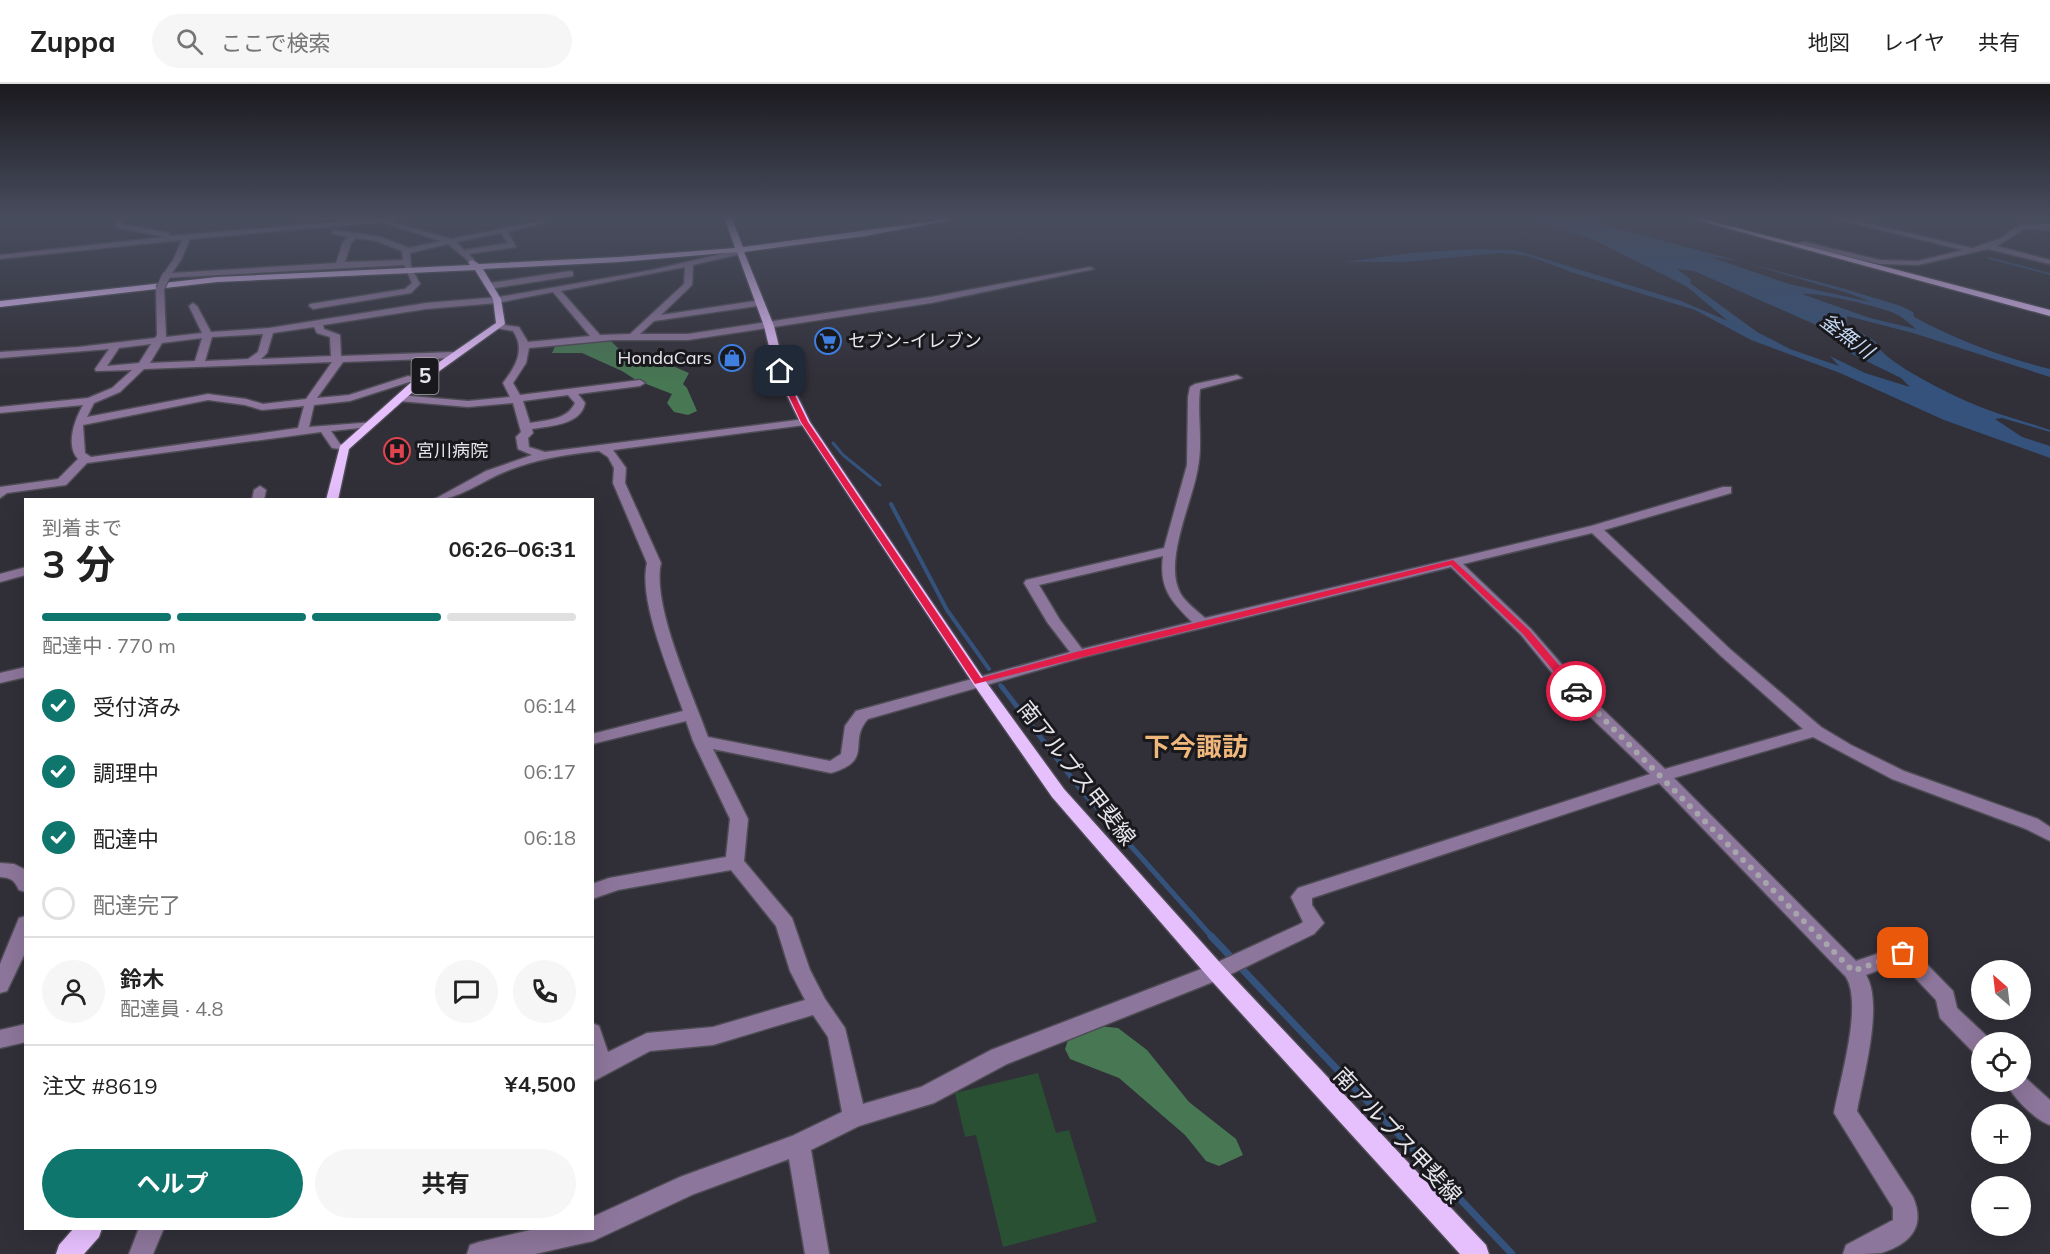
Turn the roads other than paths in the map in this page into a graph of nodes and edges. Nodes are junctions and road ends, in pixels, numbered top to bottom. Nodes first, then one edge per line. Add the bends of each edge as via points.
1 (201, 274) edge
2 (304, 274) edge
3 (411, 274) edge
4 (481, 274) edge
5 (554, 274) edge
6 (569, 274) edge
7 (639, 274) edge
8 (690, 274) edge
9 (753, 274) edge
10 (1066, 274) edge
11 (1906, 274) edge
12 (166, 276) joint
13 (489, 286) junction
14 (575, 286) junction
15 (556, 290) junction
16 (340, 297) junction
17 (724, 298) dead end
18 (496, 300) junction
19 (0, 302) edge
20 (761, 303) junction
21 (193, 306) dead end
22 (313, 306) dead end
23 (730, 307) junction
24 (2050, 313) edge
25 (652, 319) junction
26 (347, 320) junction
27 (318, 324) junction
28 (499, 326) junction
29 (769, 326) junction
30 (269, 331) junction
31 (208, 335) junction
32 (633, 336) junction
33 (597, 338) junction
34 (157, 342) junction
35 (525, 345) junction
36 (116, 346) junction
37 (12, 354) junction
38 (0, 355) edge
39 (454, 355) junction
40 (338, 360) junction
41 (0, 362) edge
42 (250, 363) junction
43 (199, 364) junction
44 (143, 366) junction
45 (1238, 378) dead end
46 (420, 380) junction
47 (640, 383) dead end
48 (570, 391) junction
49 (399, 398) junction
50 (516, 399) junction
51 (90, 401) junction
52 (310, 401) junction
53 (0, 410) edge
54 (80, 422) junction
55 (805, 422) junction
56 (370, 424) junction
57 (324, 428) junction
58 (526, 428) junction
59 (303, 431) junction
60 (344, 448) junction
61 (602, 448) junction
62 (543, 455) junction
63 (84, 459) junction
64 (1727, 490) dead end
65 (1, 492) edge
66 (332, 498) edge
67 (443, 498) edge
68 (1595, 529) junction
69 (1171, 550) junction
70 (1453, 562) junction
71 (24, 572) edge
72 (0, 578) edge
73 (1202, 624) junction
74 (1080, 654) junction
75 (24, 672) edge
76 (0, 678) edge
77 (979, 682) junction
78 (692, 714) junction
79 (1815, 731) junction
80 (594, 739) edge
81 (701, 741) junction
82 (1662, 776) junction
83 (2050, 835) edge
84 (735, 862) junction
85 (0, 870) edge
86 (24, 878) edge
87 (594, 891) edge
88 (24, 935) edge
89 (1853, 971) junction
90 (1216, 972) junction
91 (0, 985) edge
92 (818, 1005) junction
93 (24, 1033) edge
94 (1971, 1035) edge
95 (0, 1038) edge
96 (594, 1040) edge
97 (598, 1069) edge
98 (2027, 1092) edge
99 (2050, 1115) edge
100 (854, 1117) junction
101 (798, 1145) junction
102 (594, 1229) edge
103 (88, 1230) edge
104 (151, 1230) edge
105 (588, 1230) edge
106 (68, 1254) edge
107 (141, 1254) edge
108 (479, 1254) edge
109 (818, 1254) edge
110 (1477, 1254) edge
111 (1855, 1254) edge

1 - 12 street
2 - 19 main road
3 - 16 street via 416,284 408,291
4 - 13 main road
5 - 13 street
6 - 14 street
7 - 14 street
8 - 25 street via 688,285
9 - 20 main road, 南アルプス甲斐線
10 - 29 street
11 - 24 main road
12 - 34 street, bridge via 160,289 162,335
13 - 18 main road
14 - 15 street
15 - 18 street
15 - 33 street
16 - 22 street
16 - 26 street
17 - 23 street
18 - 26 street via 426,306
18 - 28 main road via 502,318
20 - 23 street
20 - 29 main road, 南アルプス甲斐線
21 - 31 street
23 - 25 street
25 - 32 street
26 - 27 street
27 - 30 street
27 - 40 street via 320,331 335,335
28 - 35 street via 516,329
28 - 39 main road, 5
29 - 32 street via 679,338
29 - 55 main road, 南アルプス甲斐線 via 780,371
30 - 31 street
30 - 42 street via 262,353
31 - 34 street
31 - 43 street
32 - 33 street
33 - 35 street
34 - 36 street
34 - 44 street
35 - 50 street via 523,360 508,383
36 - 37 street
36 - 44 street via 100,369
37 - 38 street
37 - 41 street
39 - 40 street
39 - 46 main road, 5
40 - 42 street
40 - 52 street
42 - 43 street
43 - 44 street
44 - 51 street via 116,390
45 - 69 street via 1195,387 1193,467
46 - 49 main road, 5
46 - 52 street via 408,379 351,398
47 - 48 street
48 - 50 street
48 - 58 street via 580,403 579,408 563,421
49 - 50 street via 430,399 452,405
49 - 56 main road, 5
50 - 58 street
51 - 53 street
51 - 54 street
52 - 54 street via 262,407 208,397
52 - 59 street
54 - 63 street via 79,454
55 - 61 street
55 - 77 main road, 南アルプス甲斐線
56 - 57 street
56 - 60 main road, 5
57 - 59 street
57 - 60 street via 336,446
58 - 62 street via 522,437 524,449
59 - 63 street
60 - 66 main road
61 - 62 street
61 - 78 street via 620,468 619,483 654,563 651,575 659,620
62 - 67 street via 489,474
63 - 65 street via 62,482
64 - 68 street
68 - 70 street
68 - 79 street
69 - 73 street via 1168,574 1172,592
69 - 74 street via 1031,583 1054,622
70 - 73 street
70 - 82 street via 1526,632 1586,703
71 - 72 street
73 - 74 street
74 - 77 street
75 - 76 street
77 - 81 street via 862,715 853,725 852,753 843,763 831,767
77 - 90 main road, 南アルプス甲斐線 via 1058,793
78 - 80 street
78 - 81 street
79 - 82 street
79 - 83 street via 1898,775 2032,824
81 - 84 street via 739,819
82 - 89 street
82 - 90 street via 1305,893 1300,897 1303,907 1314,923
84 - 87 street via 616,883
84 - 92 street via 785,923 800,971
85 - 86 street via 14,871
88 - 91 street
89 - 94 street via 1903,953 1946,997 1947,1012
89 - 111 street via 1862,986 1863,1016 1845,1113 1905,1206 1905,1227
90 - 100 street via 999,1057 927,1096
90 - 110 main road, 南アルプス甲斐線
92 - 97 street via 713,1036 647,1042
92 - 100 street via 838,1034
93 - 95 street
96 - 97 street
98 - 99 street
100 - 101 street
101 - 102 street via 688,1185
101 - 109 street
103 - 106 main road
104 - 107 street
105 - 108 street

